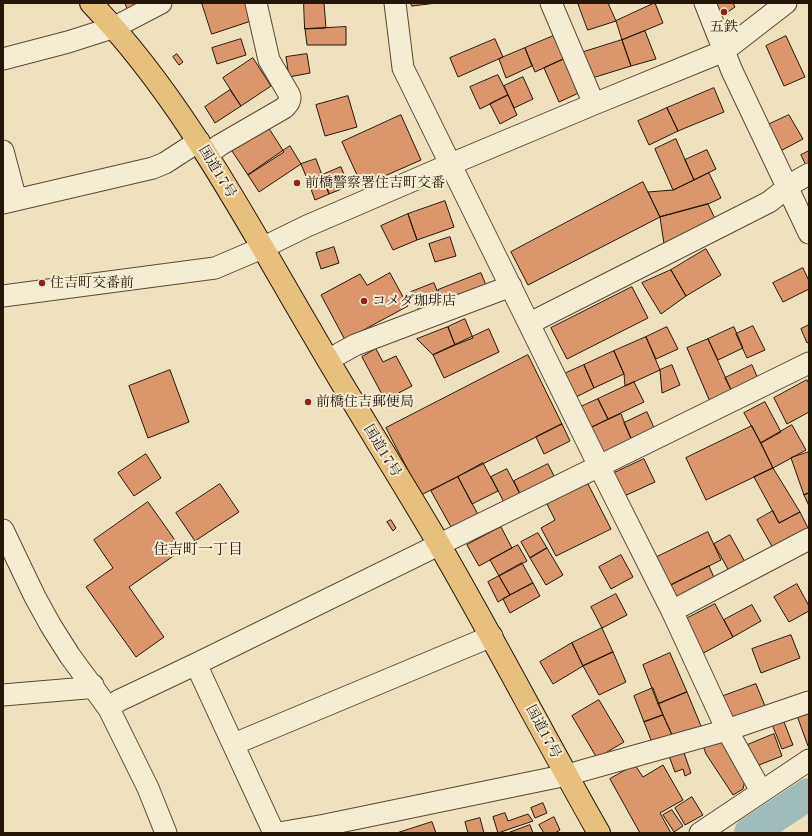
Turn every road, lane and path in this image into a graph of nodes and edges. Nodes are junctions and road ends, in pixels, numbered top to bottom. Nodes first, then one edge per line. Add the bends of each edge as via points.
1 (91, 3) edge
2 (161, 3) edge
3 (256, 3) edge
4 (395, 3) edge
5 (551, 3) edge
6 (704, 3) edge
7 (786, 3) edge
8 (115, 27) junction
9 (724, 51) junction
10 (3, 59) edge
11 (594, 104) junction
12 (203, 148) junction
13 (3, 151) edge
14 (451, 164) junction
15 (809, 174) edge
16 (787, 188) junction
17 (10, 201) edge
18 (809, 233) edge
19 (262, 248) junction
20 (511, 286) junction
21 (3, 296) edge
22 (530, 323) junction
23 (328, 360) junction
24 (809, 363) edge
25 (599, 466) junction
26 (3, 530) edge
27 (809, 539) edge
28 (439, 545) junction
29 (672, 611) junction
30 (492, 636) junction
31 (196, 664) junction
32 (93, 685) junction
33 (3, 695) edge
34 (809, 702) edge
35 (109, 709) junction
36 (727, 730) junction
37 (234, 744) junction
38 (809, 760) edge
39 (567, 775) junction
40 (761, 791) junction
41 (326, 829) edge
42 (166, 833) edge
43 (274, 833) edge
44 (279, 833) edge
45 (599, 833) edge
46 (700, 833) edge

1 - 8 highway, 国道17号
2 - 8 street
3 - 12 street via 270,60 291,97 290,100 284,108 220,145
4 - 14 street via 403,68
5 - 11 street
6 - 9 street
7 - 9 street
8 - 10 street
8 - 12 highway, 国道17号 via 173,103
9 - 11 street
9 - 16 street
11 - 14 street
12 - 17 street via 153,168
12 - 19 highway, 国道17号
13 - 17 street
14 - 19 street
14 - 20 street
15 - 16 street
16 - 18 street
16 - 22 street via 769,202
19 - 21 street via 215,268
19 - 23 highway, 国道17号
20 - 22 street
20 - 23 street via 355,345
22 - 25 street
23 - 28 highway, 国道17号
24 - 25 street
25 - 28 street
25 - 29 street
26 - 32 street via 34,597 70,656
27 - 29 street
28 - 30 highway, 国道17号
28 - 31 street
29 - 36 street
30 - 37 street
30 - 39 highway, 国道17号
31 - 35 street via 118,701
31 - 37 street
32 - 33 street via 86,688
32 - 35 street
34 - 36 street
35 - 42 street via 148,788
36 - 39 street
36 - 40 street
37 - 43 street
38 - 40 street
39 - 41 street
39 - 45 highway, 国道17号
40 - 46 street
41 - 44 street

